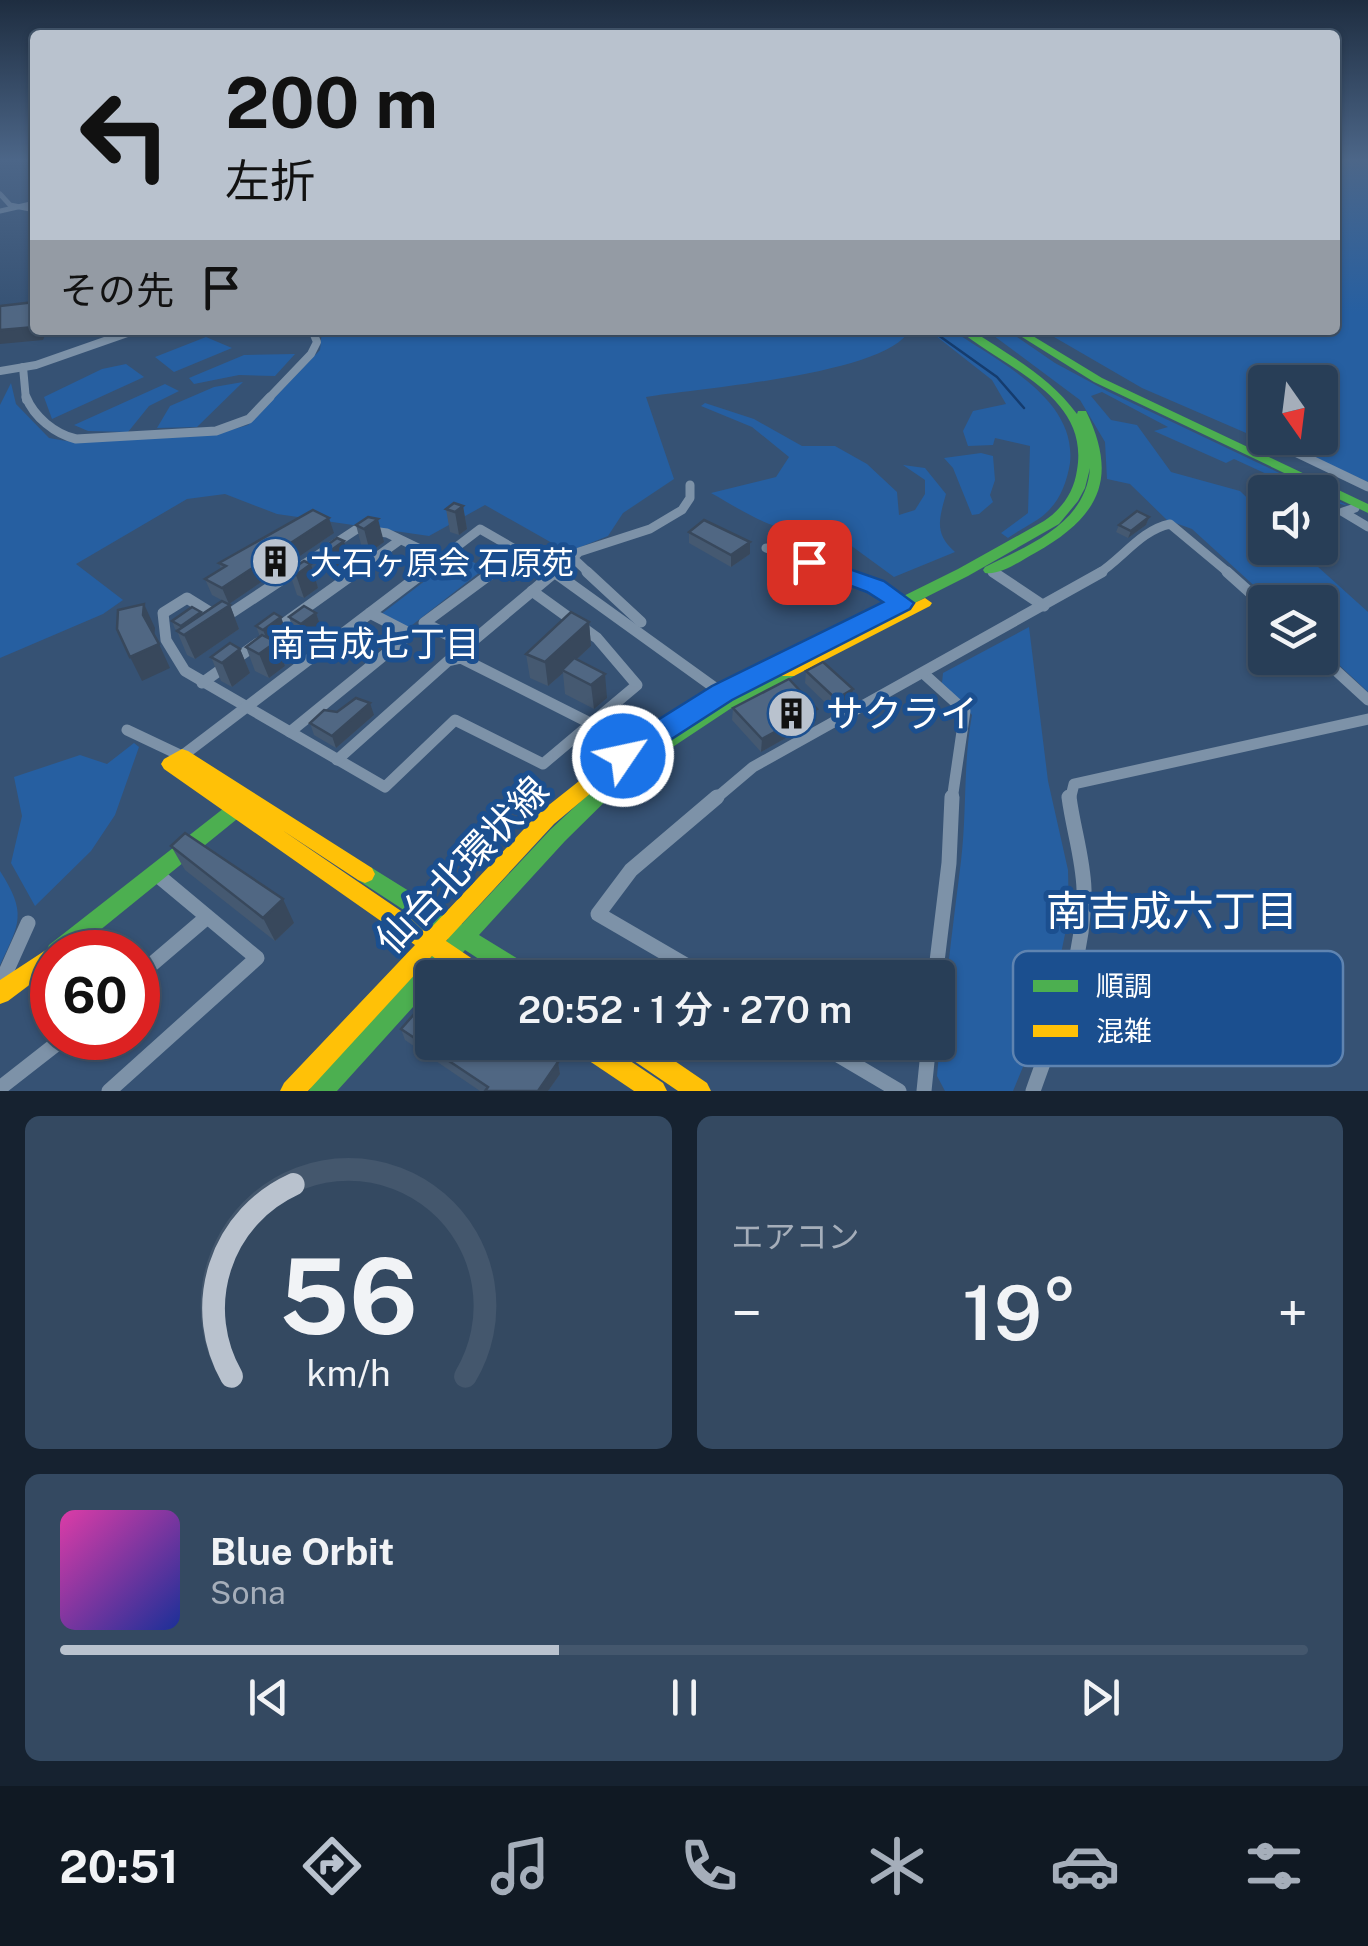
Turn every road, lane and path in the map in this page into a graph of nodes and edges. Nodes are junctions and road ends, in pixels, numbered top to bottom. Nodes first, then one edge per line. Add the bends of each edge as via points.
1 (121, 335) edge
2 (314, 335) edge
3 (972, 335) edge
4 (985, 335) edge
5 (1024, 335) edge
6 (1037, 335) edge
7 (23, 367) junction
8 (0, 371) edge
9 (1301, 455) edge
10 (690, 485) dead end
11 (1368, 487) edge
12 (1364, 505) edge
13 (1368, 526) edge
14 (400, 540) junction
15 (766, 548) dead end
16 (518, 552) junction
17 (441, 558) junction
18 (991, 570) junction
19 (556, 571) junction
20 (532, 591) junction
21 (1248, 591) edge
22 (902, 603) junction
23 (1044, 606) junction
24 (370, 613) junction
25 (221, 620) junction
26 (205, 631) edge
27 (651, 638) junction
28 (188, 642) edge
29 (172, 654) junction
30 (1338, 672) edge
31 (923, 673) junction
32 (202, 684) junction
33 (722, 693) junction
34 (1368, 700) edge
35 (243, 706) junction
36 (1368, 719) edge
37 (588, 722) junction
38 (127, 730) dead end
39 (290, 732) junction
40 (182, 756) junction
41 (337, 760) junction
42 (248, 799) junction
43 (235, 809) junction
44 (155, 874) junction
45 (206, 918) junction
46 (447, 923) junction
47 (28, 924) dead end
48 (85, 930) edge
49 (465, 936) junction
50 (429, 943) junction
51 (1077, 951) edge
52 (446, 956) junction
53 (160, 957) edge
54 (452, 960) edge
55 (501, 960) edge
56 (677, 960) edge
57 (937, 960) edge
58 (30, 972) edge
59 (4, 990) edge
60 (37, 1060) edge
61 (609, 1060) edge
62 (653, 1060) edge
63 (846, 1060) edge
64 (927, 1060) edge
65 (1041, 1066) edge
66 (0, 1090) edge
67 (109, 1091) edge
68 (292, 1091) edge
69 (321, 1091) edge
70 (655, 1091) edge
71 (700, 1091) edge
72 (899, 1091) edge
73 (924, 1091) edge
74 (1033, 1091) edge

1 - 7 street
2 - 7 street via 311,354 249,419 216,431 62,436 26,402
3 - 22 main road, 仙台北環状線 via 1064,404 1083,439 1084,480 1072,504 1046,528
4 - 18 main road, 仙台北環状線 via 1070,399 1092,432 1100,464 1092,498 1070,525
5 - 12 main road via 1098,380
6 - 12 main road via 1105,376
7 - 8 street
9 - 11 street
10 - 27 street via 688,508 670,521 574,558
12 - 13 street via 1343,512
14 - 17 street
14 - 25 street via 349,532
14 - 32 street
15 - 22 street via 875,586
16 - 17 street via 480,529
16 - 19 street
16 - 20 street via 424,623 468,644
17 - 24 street
18 - 23 street
18 - 49 main road, 仙台北環状線 via 674,736 605,789
19 - 20 street
19 - 27 street
20 - 37 street via 597,638 637,686
21 - 23 street via 1170,524 1152,528 1121,559
22 - 33 main road, 仙台北環状線
23 - 31 street
24 - 35 street
24 - 39 street via 404,631 404,639
25 - 26 street
25 - 29 street via 187,598 163,613
27 - 33 street
28 - 29 street
29 - 32 street
30 - 34 street
31 - 56 street via 753,767 631,870 598,914
31 - 57 street via 964,710
32 - 35 street
33 - 46 main road, 仙台北環状線 via 587,783
35 - 39 street
35 - 40 street
36 - 51 street via 1074,784 1068,793 1081,856 1083,915
37 - 41 street via 461,658 448,661
37 - 41 street via 543,764 455,720 385,788
38 - 40 street
39 - 41 street
40 - 42 main road
40 - 43 main road via 170,764
42 - 43 main road
42 - 46 main road
43 - 44 main road
43 - 50 main road
44 - 45 street
44 - 48 main road
45 - 53 street
45 - 67 street via 257,958
46 - 49 main road
46 - 50 main road, 仙台北環状線
47 - 59 street
49 - 52 main road, 仙台北環状線
49 - 55 main road
50 - 52 main road
50 - 68 main road, 仙台北環状線
52 - 54 main road
52 - 69 main road, 仙台北環状線
58 - 59 main road
60 - 66 street
61 - 70 main road
62 - 71 main road
63 - 72 street
64 - 73 street
65 - 74 street

